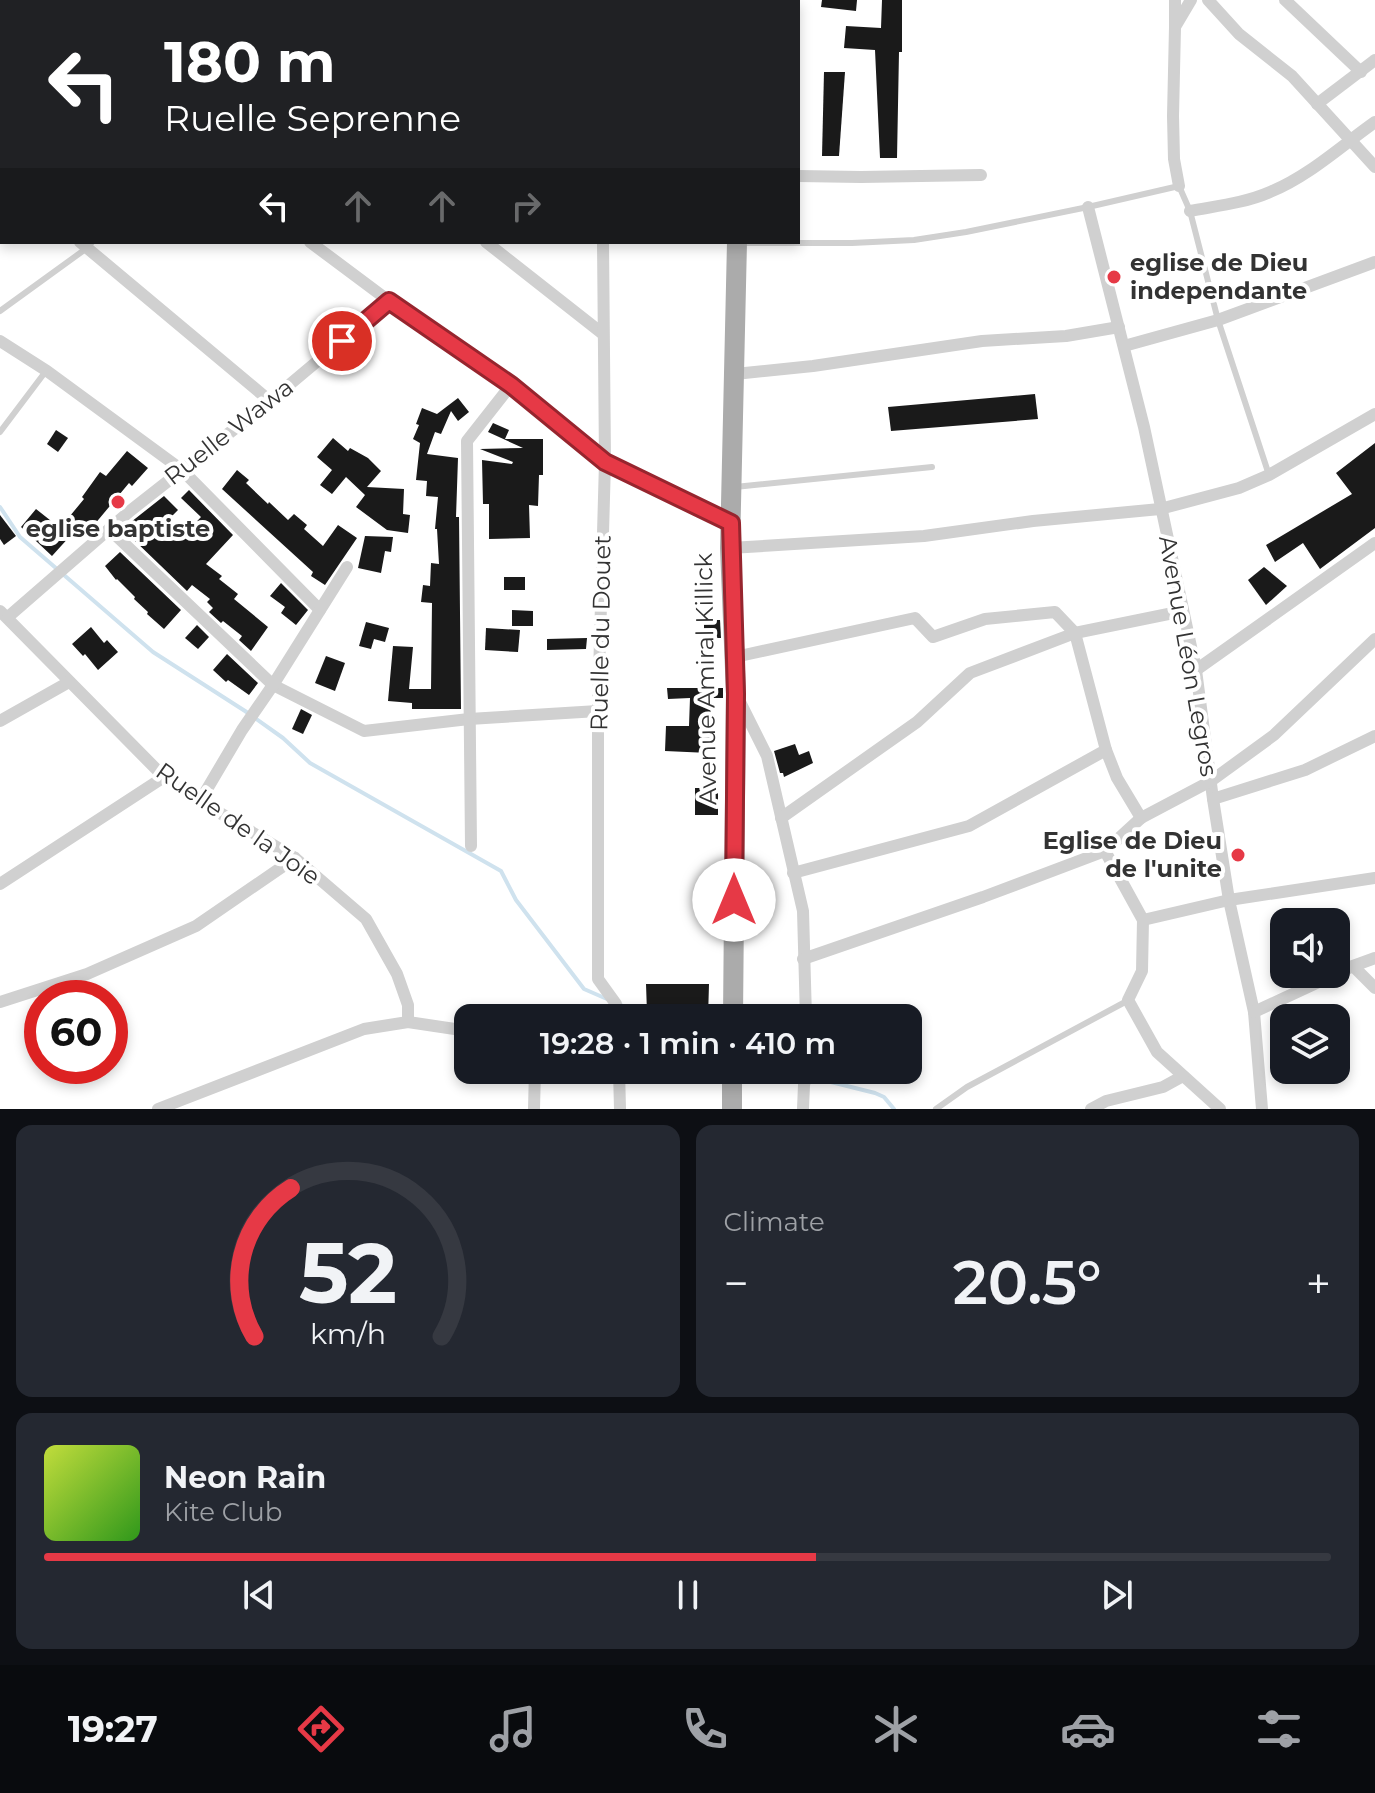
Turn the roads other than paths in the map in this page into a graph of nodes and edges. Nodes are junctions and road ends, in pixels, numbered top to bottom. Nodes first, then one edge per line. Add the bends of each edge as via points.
1 (1175, 0) edge
2 (1191, 0) edge
3 (1208, 0) edge
4 (1285, 0) edge
5 (1175, 27) junction
6 (1375, 60) edge
7 (1361, 72) junction
8 (1317, 104) junction
9 (1375, 122) edge
10 (1351, 139) junction
11 (1375, 167) edge
12 (981, 175) dead end
13 (800, 176) edge
14 (1179, 186) junction
15 (1088, 207) junction
16 (1190, 211) junction
17 (800, 243) edge
18 (86, 244) edge
19 (313, 244) edge
20 (488, 244) edge
21 (503, 244) edge
22 (603, 244) edge
23 (737, 244) edge
24 (507, 259) junction
25 (1375, 262) edge
26 (389, 301) junction
27 (0, 311) edge
28 (1218, 320) junction
29 (1119, 327) junction
30 (603, 334) junction
31 (0, 341) edge
32 (1124, 346) junction
33 (47, 371) junction
34 (735, 374) junction
35 (511, 385) junction
36 (270, 401) junction
37 (1375, 414) edge
38 (0, 432) edge
39 (605, 462) junction
40 (932, 467) dead end
41 (182, 470) junction
42 (1269, 475) junction
43 (732, 487) junction
44 (1160, 509) junction
45 (731, 523) junction
46 (109, 529) junction
47 (1375, 543) edge
48 (730, 548) junction
49 (347, 567) dead end
50 (320, 610) junction
51 (1183, 611) junction
52 (4, 614) edge
53 (1075, 633) junction
54 (1375, 639) edge
55 (735, 657) junction
56 (1196, 670) junction
57 (69, 682) junction
58 (273, 685) junction
59 (736, 694) junction
60 (598, 711) junction
61 (469, 719) junction
62 (0, 721) edge
63 (1375, 736) edge
64 (1106, 750) junction
65 (164, 777) junction
66 (1211, 781) junction
67 (1213, 799) junction
68 (200, 801) junction
69 (781, 818) junction
70 (1141, 818) junction
71 (471, 846) dead end
72 (1105, 851) junction
73 (295, 858) junction
74 (793, 873) junction
75 (1375, 878) edge
76 (0, 884) edge
77 (1229, 900) junction
78 (1143, 920) junction
79 (1375, 958) edge
80 (803, 959) junction
81 (1353, 966) junction
82 (1375, 988) edge
83 (1128, 1000) junction
84 (0, 1002) edge
85 (616, 1004) edge
86 (733, 1004) edge
87 (805, 1004) edge
88 (1254, 1012) junction
89 (408, 1022) junction
90 (454, 1029) edge
91 (1183, 1076) junction
92 (535, 1084) edge
93 (619, 1084) edge
94 (732, 1084) edge
95 (804, 1084) edge
96 (158, 1109) edge
97 (534, 1109) edge
98 (620, 1109) edge
99 (732, 1109) edge
100 (803, 1109) edge
101 (936, 1109) edge
102 (1091, 1109) edge
103 (1220, 1109) edge
104 (1262, 1109) edge

1 - 5 street
2 - 5 street
3 - 8 street
4 - 7 street
5 - 14 street via 1174,159
6 - 7 street
7 - 8 street
8 - 10 street
9 - 10 street
10 - 11 street
10 - 16 street via 1314,168 1268,193
12 - 13 street
14 - 15 lane
14 - 16 lane
15 - 17 lane via 914,240
15 - 29 street, Avenue Léon Legros
16 - 28 lane
18 - 27 lane
18 - 36 street
19 - 26 street
20 - 24 street
21 - 24 street
22 - 30 street, Ruelle du Douet
23 - 34 main road, Avenue Amiral Killick
24 - 30 street
25 - 28 street
26 - 35 street
26 - 36 street, Ruelle Wawa
28 - 32 street
28 - 42 lane
29 - 32 street, Avenue Léon Legros
29 - 34 street
30 - 39 street, Ruelle du Douet
31 - 33 street
32 - 44 street, Avenue Léon Legros
33 - 38 lane
33 - 41 street
34 - 43 main road, Avenue Amiral Killick
35 - 39 street
35 - 61 street via 467,441
36 - 41 street, Ruelle Wawa
37 - 42 street
39 - 45 street
39 - 60 street, Ruelle du Douet
40 - 43 lane
41 - 46 street, Ruelle Wawa
41 - 50 street
42 - 44 street
43 - 45 main road, Avenue Amiral Killick
44 - 48 street via 924,536
44 - 51 street, Avenue Léon Legros
45 - 48 main road, Avenue Amiral Killick
46 - 52 street, Ruelle Wawa
46 - 58 street
47 - 56 street
48 - 55 main road, Avenue Amiral Killick
49 - 50 street
50 - 58 street
51 - 53 street
51 - 56 street, Avenue Léon Legros
52 - 57 street, Ruelle de la Joie
53 - 55 street via 1055,612 985,619 933,637 915,618
53 - 64 street
53 - 69 street via 970,673 917,722
54 - 66 street via 1274,735
55 - 59 main road, Avenue Amiral Killick
56 - 66 street, Avenue Léon Legros
57 - 62 street
57 - 65 street, Ruelle de la Joie
58 - 61 street via 364,731
58 - 68 street
59 - 69 street via 767,756
59 - 86 main road, Avenue Amiral Killick
60 - 61 street
60 - 85 street, Ruelle du Douet via 598,979
61 - 71 street
63 - 67 street via 1305,770
64 - 70 street
64 - 74 street via 969,826
65 - 68 street, Ruelle de la Joie
65 - 76 street
66 - 67 street, Avenue Léon Legros
66 - 70 street
67 - 77 street, Avenue Léon Legros
68 - 73 street, Ruelle de la Joie
69 - 74 street
70 - 72 street
72 - 78 street
72 - 80 street
73 - 84 street via 196,926 87,974
73 - 89 street, Ruelle de la Joie via 366,919 397,974
74 - 80 street via 803,911
75 - 77 street
77 - 78 street
77 - 88 street, Avenue Léon Legros
78 - 83 street via 1142,971
79 - 81 street
80 - 87 street
81 - 82 street
81 - 88 street
83 - 91 street via 1157,1052
83 - 101 lane
88 - 104 street, Avenue Léon Legros
89 - 90 street
89 - 96 street via 364,1029
91 - 102 street
91 - 103 street
92 - 97 street
93 - 98 street
94 - 99 main road
95 - 100 street

